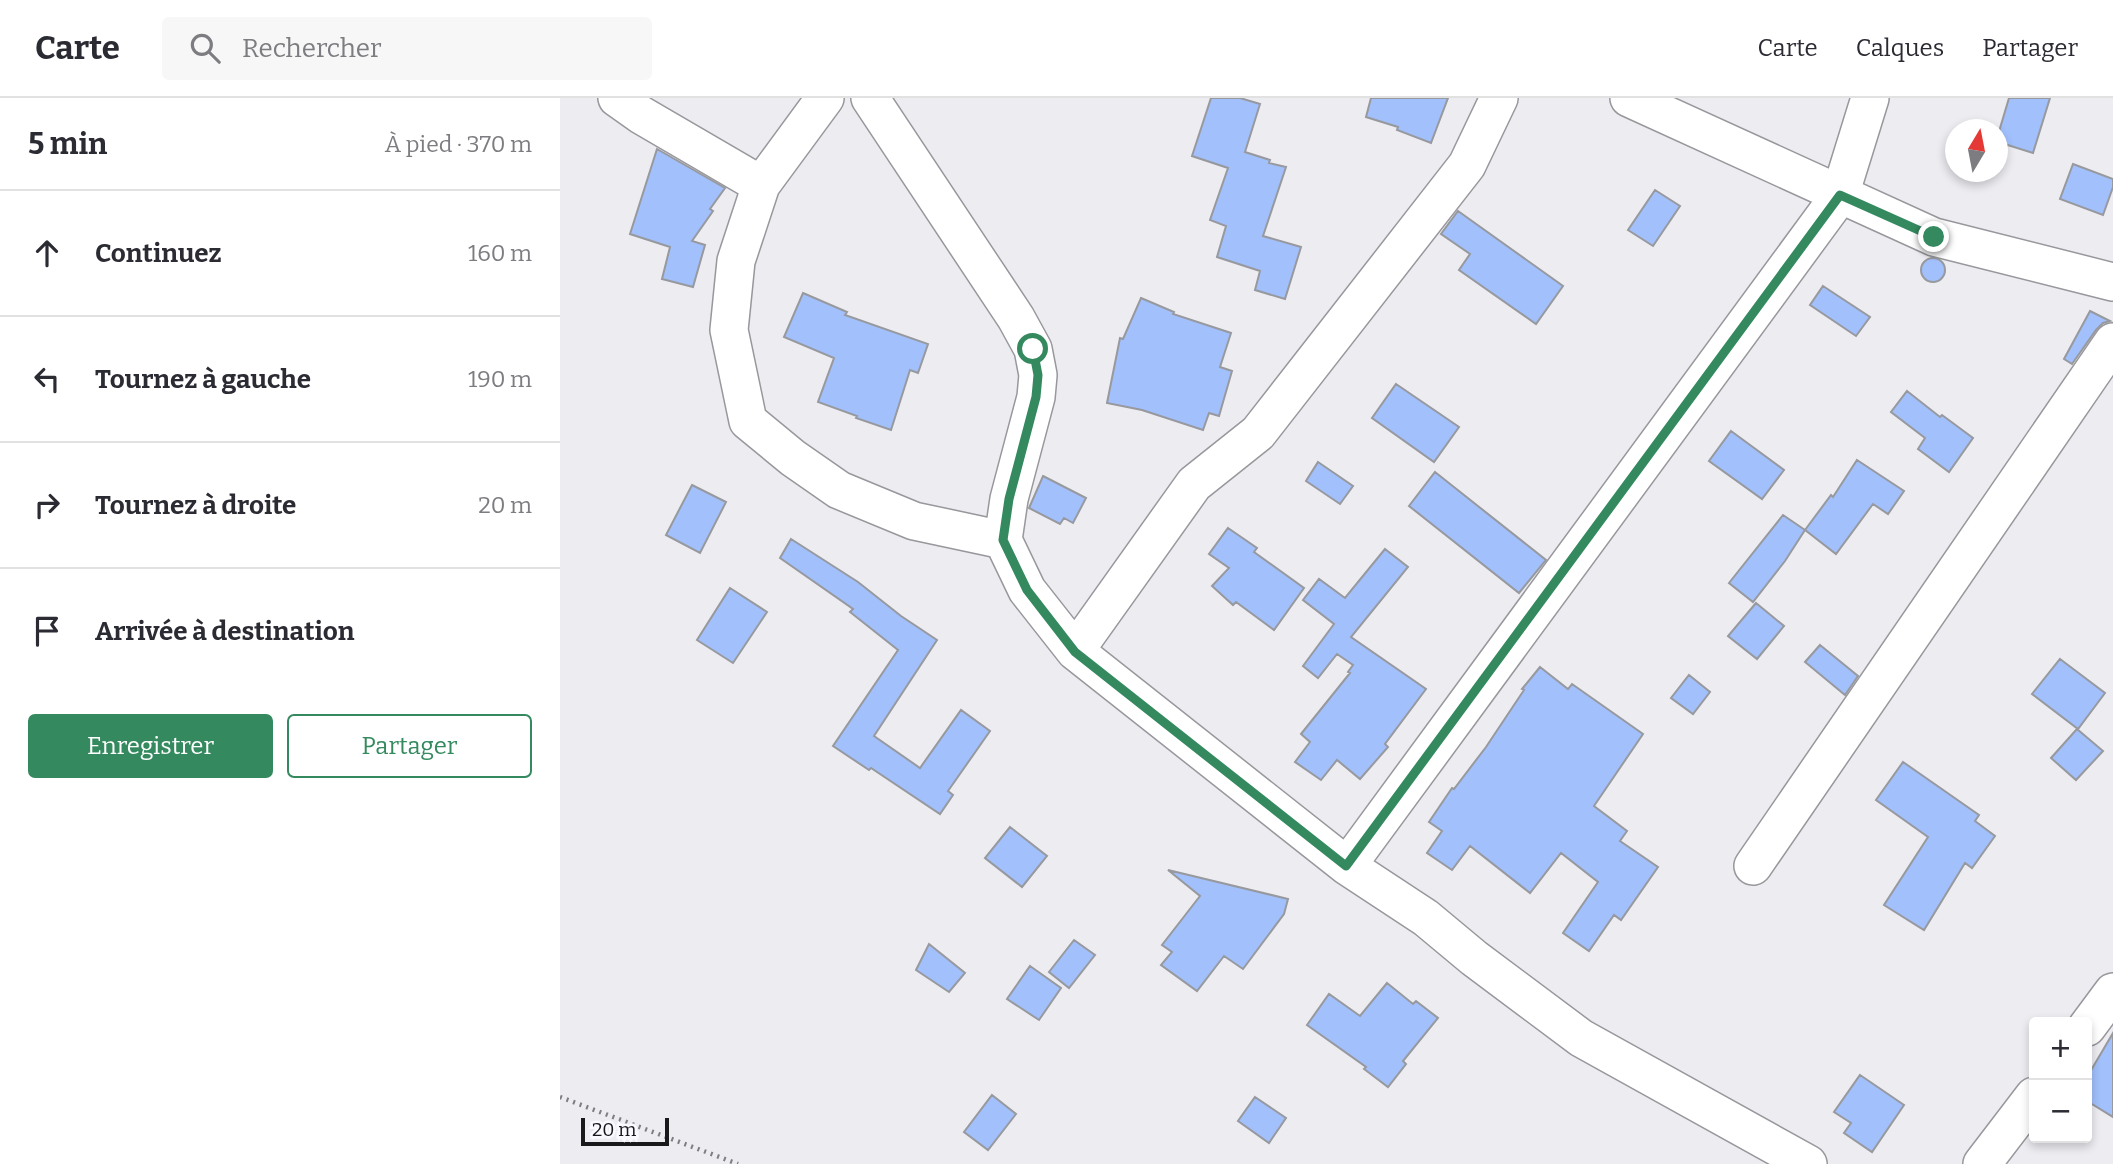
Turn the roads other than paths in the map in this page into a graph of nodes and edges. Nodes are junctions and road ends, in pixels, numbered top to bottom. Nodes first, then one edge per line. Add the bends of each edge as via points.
1 (617, 98) edge
2 (825, 98) edge
3 (870, 98) edge
4 (1499, 98) edge
5 (1629, 98) edge
6 (1870, 98) edge
7 (761, 185) junction
8 (1840, 195) junction
9 (2113, 282) edge
10 (2113, 342) edge
11 (1003, 540) junction
12 (1075, 652) junction
13 (1346, 866) junction
14 (1753, 866) dead end
15 (2113, 992) edge
16 (2092, 1020) edge
17 (2029, 1103) edge
18 (1808, 1164) edge
19 (1982, 1164) edge

1 - 7 street
2 - 7 street
3 - 11 street via 1033,349 1036,397
4 - 12 street via 1467,165 1258,433 1194,484
5 - 8 street
6 - 8 street
7 - 11 street via 736,261 729,330 748,421 839,490 914,521
8 - 9 street via 1934,237
8 - 13 street
10 - 14 street
11 - 12 street via 1027,590
12 - 13 street
13 - 18 street via 1426,918 1581,1038
15 - 16 street
17 - 19 street

